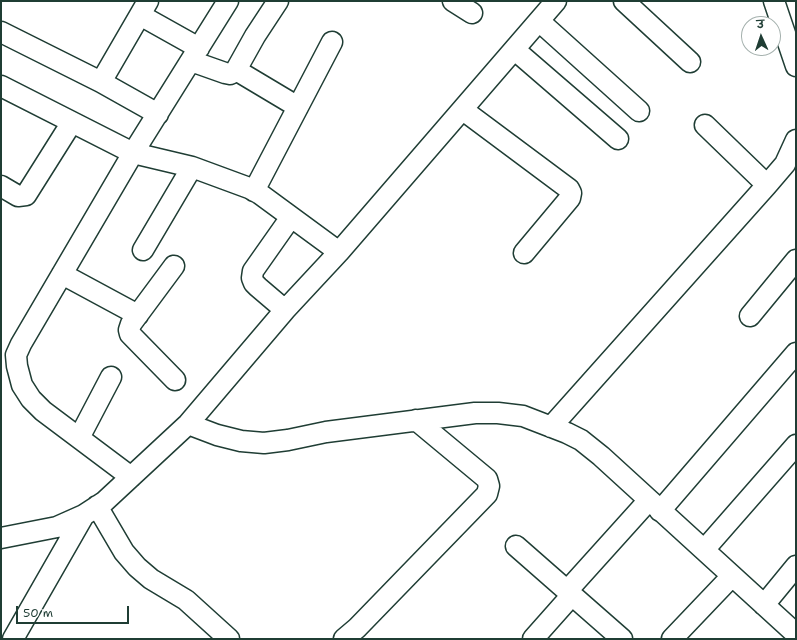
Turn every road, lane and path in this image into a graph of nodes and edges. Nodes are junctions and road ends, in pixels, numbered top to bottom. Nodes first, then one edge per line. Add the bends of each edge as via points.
1 (228, 1) edge
2 (278, 1) edge
3 (453, 1) edge
4 (556, 1) edge
5 (624, 1) edge
6 (774, 1) edge
7 (144, 8) edge
8 (472, 13) dead end
9 (539, 21) junction
10 (1, 32) edge
11 (332, 42) dead end
12 (515, 50) junction
13 (195, 54) junction
14 (690, 62) dead end
15 (796, 66) edge
16 (236, 70) junction
17 (101, 82) junction
18 (1, 86) edge
19 (298, 107) junction
20 (463, 110) junction
21 (639, 111) dead end
22 (158, 114) junction
23 (72, 122) junction
24 (705, 125) dead end
25 (618, 140) dead end
26 (796, 140) edge
27 (133, 153) junction
28 (192, 167) junction
29 (790, 168) edge
30 (767, 185) junction
31 (1, 186) edge
32 (254, 191) junction
33 (291, 217) junction
34 (143, 250) dead end
35 (339, 252) junction
36 (524, 253) dead end
37 (796, 260) edge
38 (174, 266) dead end
39 (62, 274) junction
40 (285, 310) junction
41 (138, 315) junction
42 (750, 316) dead end
43 (796, 352) edge
44 (111, 377) dead end
45 (175, 380) dead end
46 (416, 420) junction
47 (188, 424) junction
48 (551, 427) junction
49 (79, 438) junction
50 (796, 445) edge
51 (131, 477) junction
52 (655, 505) junction
53 (91, 511) junction
54 (1, 538) edge
55 (516, 546) dead end
56 (704, 550) junction
57 (796, 566) edge
58 (732, 576) junction
59 (570, 593) junction
60 (764, 605) junction
61 (796, 634) edge
62 (13, 639) edge
63 (229, 639) edge
64 (344, 639) edge
65 (533, 639) edge
66 (622, 639) edge
67 (672, 639) edge

1 - 13 street
2 - 16 street
3 - 8 street
4 - 9 street
5 - 14 street
6 - 15 street
7 - 13 street
7 - 17 street
9 - 12 street
9 - 21 street
10 - 17 street
11 - 19 street
12 - 20 street
12 - 25 street
13 - 16 street via 225,73 230,74
13 - 22 street
16 - 19 street
17 - 22 street
18 - 23 street
19 - 32 street
20 - 35 street
20 - 36 street via 571,193 570,198
22 - 27 street
23 - 27 street
23 - 31 street via 26,195 18,196
24 - 30 street
26 - 29 street
27 - 28 street
27 - 39 street
28 - 32 street
28 - 34 street
29 - 30 street
30 - 48 street
32 - 33 street
33 - 35 street
33 - 40 street via 253,271 252,278 258,287
35 - 40 street
37 - 42 street
38 - 41 street
39 - 41 street
39 - 49 street via 20,344 16,355 17,366 22,385 31,399
40 - 47 street
41 - 45 street via 129,330 130,334
43 - 52 street
44 - 49 street
46 - 47 street via 264,443 217,435
46 - 48 street via 474,413 498,413 523,416
46 - 64 street via 487,479 487,494
47 - 51 street
48 - 52 street via 581,440
49 - 51 street
50 - 56 street
51 - 53 street
52 - 56 street
52 - 59 street
53 - 54 street via 57,527
53 - 62 street
53 - 63 street via 124,552 151,579 186,600
55 - 59 street
56 - 58 street
57 - 60 street
58 - 60 street
58 - 67 street
59 - 65 street
59 - 66 street
60 - 61 street

